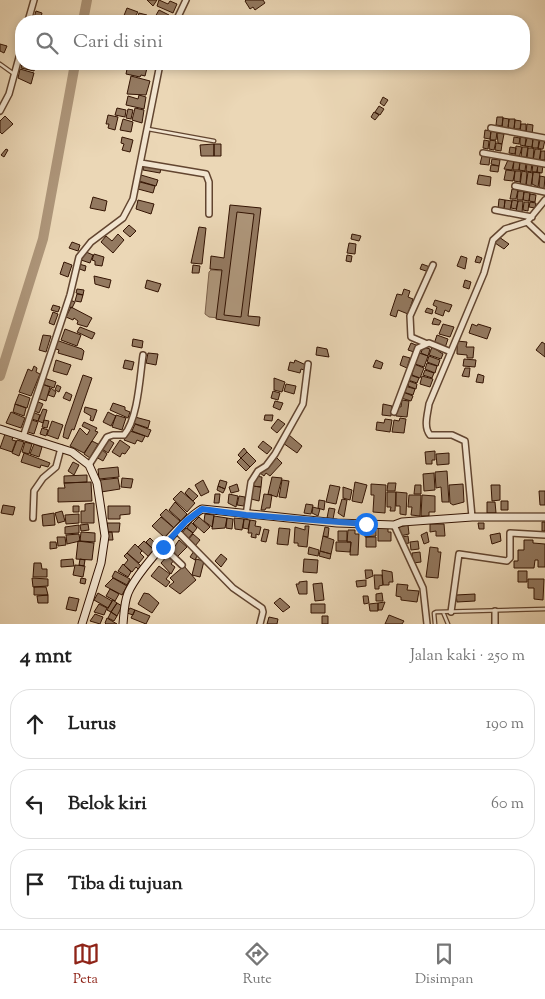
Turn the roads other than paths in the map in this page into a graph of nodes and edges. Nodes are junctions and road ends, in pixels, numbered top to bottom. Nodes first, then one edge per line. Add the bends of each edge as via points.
1 (34, 0) edge
2 (186, 0) edge
3 (30, 15) edge
4 (179, 15) edge
5 (0, 64) edge
6 (16, 70) edge
7 (159, 70) edge
8 (15, 75) junction
9 (0, 111) edge
10 (491, 128) dead end
11 (146, 129) junction
12 (545, 138) edge
13 (214, 141) dead end
14 (483, 153) dead end
15 (141, 163) junction
16 (545, 164) edge
17 (515, 186) dead end
18 (545, 192) edge
19 (545, 200) edge
20 (494, 210) dead end
21 (209, 214) dead end
22 (532, 217) junction
23 (527, 222) junction
24 (545, 239) edge
25 (433, 265) dead end
26 (425, 343) junction
27 (451, 352) junction
28 (143, 355) dead end
29 (308, 364) dead end
30 (394, 412) dead end
31 (0, 429) edge
32 (20, 436) junction
33 (61, 448) junction
34 (89, 465) junction
35 (246, 515) junction
36 (472, 517) junction
37 (545, 517) edge
38 (33, 518) dead end
39 (394, 525) junction
40 (177, 531) junction
41 (545, 535) edge
42 (163, 547) junction
43 (182, 565) dead end
44 (545, 609) edge
45 (495, 611) junction
46 (443, 612) junction
47 (451, 612) junction
48 (82, 624) edge
49 (123, 624) edge
50 (260, 624) edge
51 (427, 624) edge
52 (435, 624) edge
53 (448, 624) edge
54 (495, 624) edge

1 - 3 street
2 - 4 street
5 - 8 lane
6 - 8 street
7 - 11 street
8 - 9 street
10 - 12 street
11 - 13 lane
11 - 15 street
14 - 16 street
15 - 21 street via 206,174
15 - 32 street via 133,199 123,218 91,242 79,257 70,295
17 - 18 street
19 - 22 street
20 - 22 street
22 - 23 street
23 - 24 street
23 - 27 street via 505,229 492,240 484,273
25 - 26 street via 409,322 411,337
26 - 27 street
26 - 30 street via 415,353
27 - 36 street via 429,404 427,431 434,436 452,435 465,441
28 - 34 street via 128,431 124,435 107,437
29 - 35 street via 303,404 275,454 252,482
31 - 32 street
32 - 33 street
33 - 34 street
33 - 38 street via 56,467 34,490
34 - 48 street via 97,483 105,536 101,563
35 - 39 street
35 - 40 street via 202,509
36 - 37 street
36 - 39 street
39 - 51 street via 423,588
40 - 42 street
40 - 50 street via 233,588 262,608
41 - 47 street via 510,533 510,558 507,561 459,554
42 - 43 street
42 - 49 street via 129,592
44 - 45 lane
45 - 47 lane
45 - 54 street
46 - 47 lane
46 - 52 lane via 434,613
46 - 53 lane

